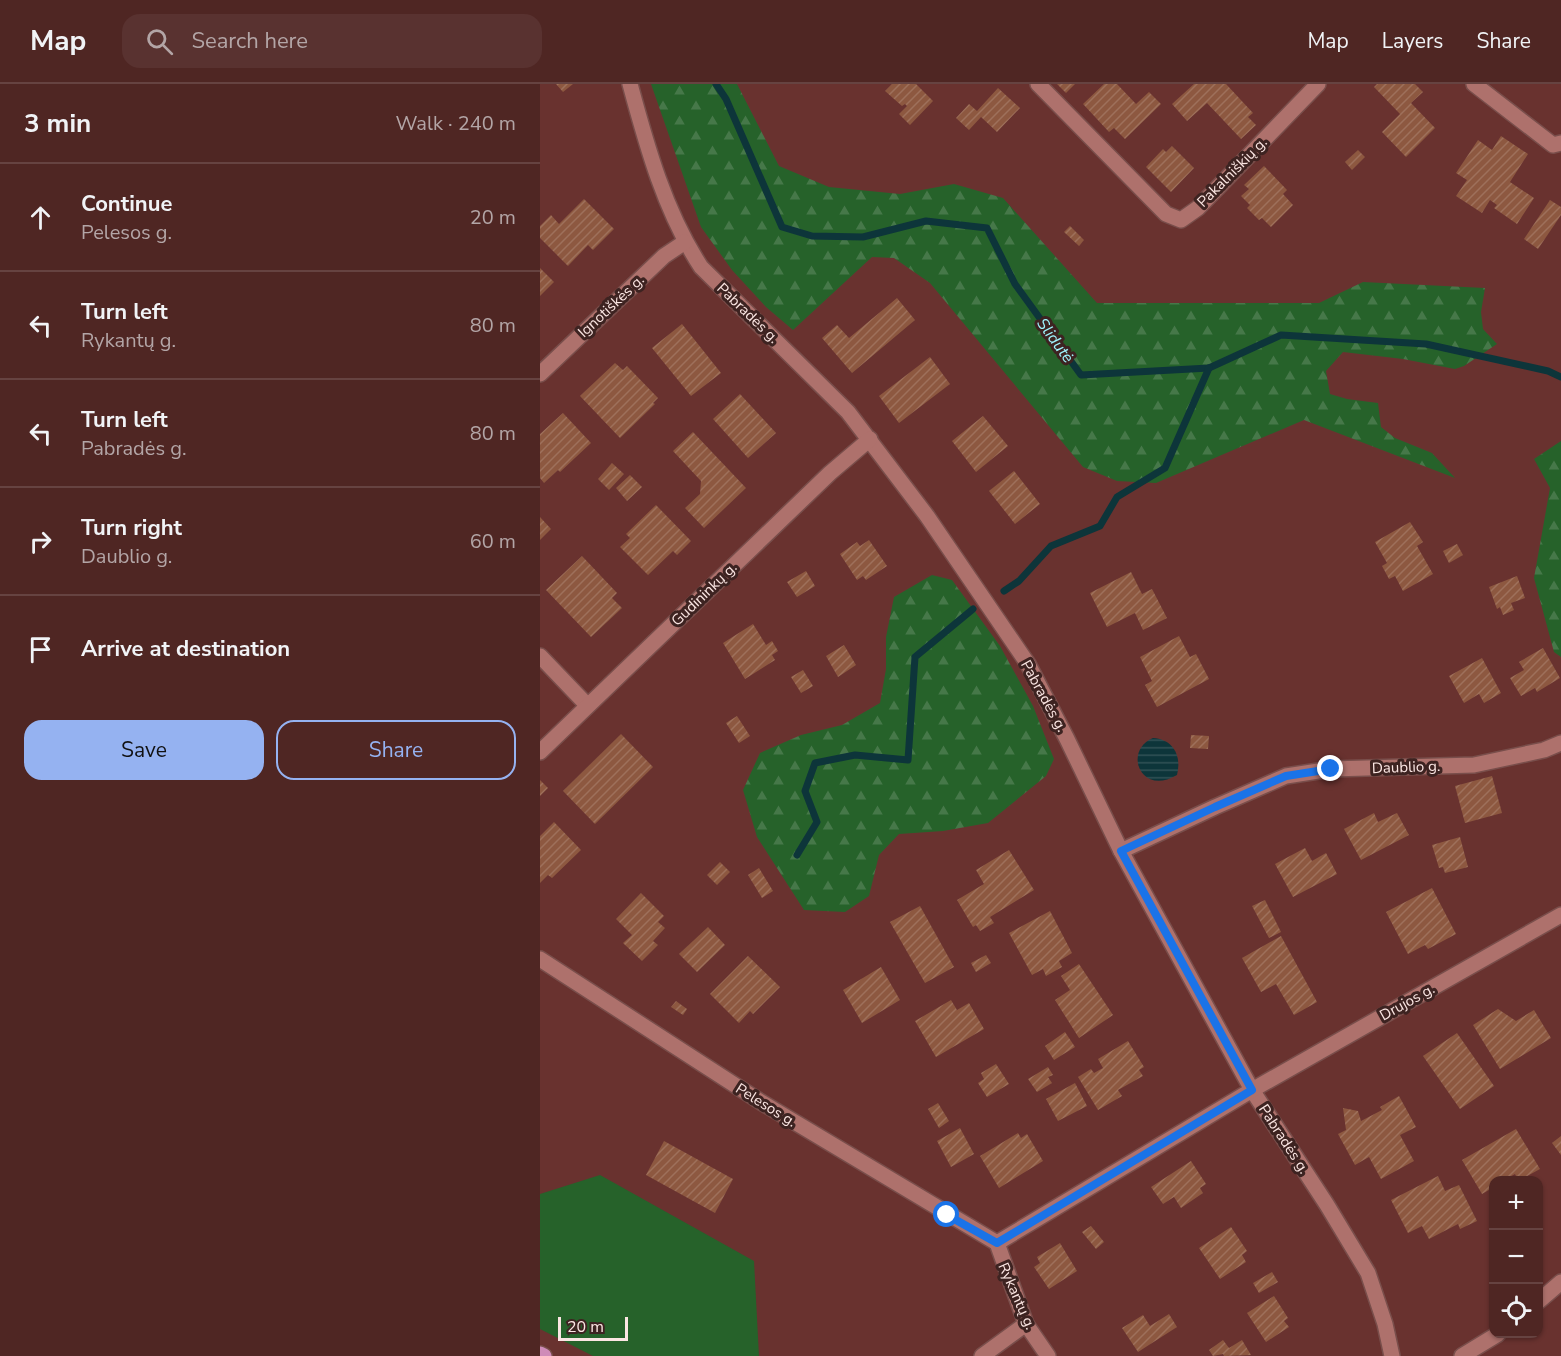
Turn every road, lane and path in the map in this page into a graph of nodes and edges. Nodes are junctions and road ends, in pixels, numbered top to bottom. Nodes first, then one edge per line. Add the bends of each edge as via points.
1 (630, 84) edge
2 (1038, 84) edge
3 (1318, 84) edge
4 (1474, 84) edge
5 (1557, 144) edge
6 (685, 242) junction
7 (540, 374) edge
8 (870, 439) junction
9 (540, 656) edge
10 (588, 705) junction
11 (1561, 742) edge
12 (540, 752) edge
13 (1121, 851) junction
14 (1561, 915) edge
15 (540, 960) edge
16 (1252, 1090) junction
17 (997, 1243) junction
18 (1561, 1281) edge
19 (1543, 1297) edge
20 (1026, 1324) junction
21 (1491, 1338) edge
22 (982, 1356) edge
23 (1048, 1356) edge
24 (1392, 1356) edge
25 (1462, 1356) edge

1 - 6 street, Pabradės g. via 643,133
2 - 3 street, Pakalniškių g. via 1166,214 1181,220
4 - 5 street
6 - 7 street, Ignotiškės g. via 664,256
6 - 8 street, Pabradės g. via 701,267 823,386
8 - 10 street, Gudininkų g.
8 - 13 street, Pabradės g. via 1028,664
9 - 10 street
10 - 12 street, Gudininkų g.
11 - 13 street, Daublio g. via 1544,750 1474,765 1331,769 1286,776
13 - 16 street, Pabradės g.
14 - 16 street, Drujos g.
15 - 17 street, Pelesos g. via 761,1102
16 - 17 street, Rykantų g.
16 - 24 street, Pabradės g. via 1368,1273
17 - 20 street, Rykantų g.
18 - 19 street
20 - 22 street
20 - 23 street, Rykantų g.
21 - 25 street

